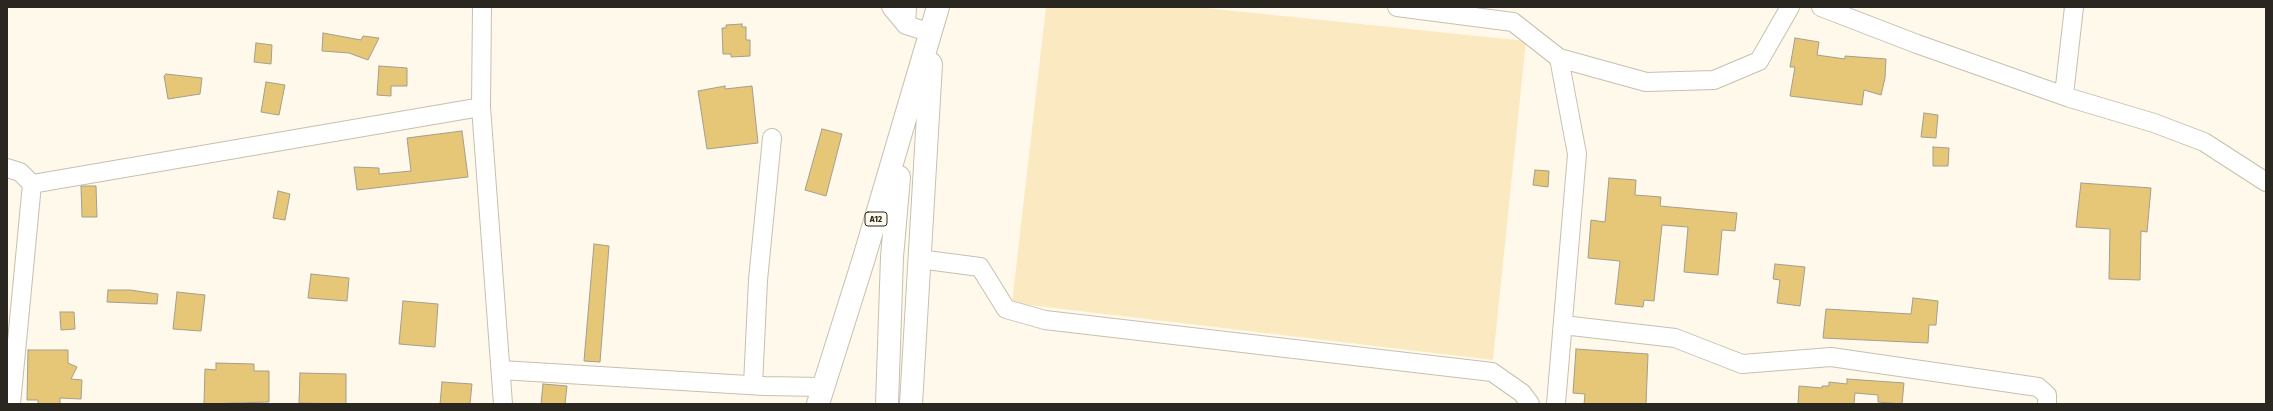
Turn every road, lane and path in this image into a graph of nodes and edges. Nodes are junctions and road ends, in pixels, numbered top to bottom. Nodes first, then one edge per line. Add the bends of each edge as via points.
1 (482, 7) edge
2 (891, 7) edge
3 (907, 7) edge
4 (938, 7) edge
5 (1397, 7) edge
6 (1790, 7) edge
7 (1822, 7) edge
8 (2074, 7) edge
9 (906, 25) junction
10 (931, 33) junction
11 (1559, 58) junction
12 (2064, 96) junction
13 (481, 107) junction
14 (906, 120) junction
15 (772, 138) dead end
16 (7, 168) edge
17 (2266, 182) edge
18 (32, 184) junction
19 (892, 257) junction
20 (864, 258) junction
21 (919, 259) junction
22 (1563, 325) junction
23 (501, 370) junction
24 (753, 385) junction
25 (820, 395) edge
26 (11, 404) edge
27 (503, 404) edge
28 (887, 404) edge
29 (911, 404) edge
30 (1530, 404) edge
31 (1556, 404) edge
32 (2047, 404) edge

1 - 13 street
2 - 9 street
3 - 9 street
4 - 10 main road, A12
5 - 11 street via 1513,22
6 - 11 street via 1759,61 1714,80 1646,82
7 - 12 street
8 - 12 street
9 - 10 street
10 - 14 main road, A12
10 - 21 main road via 929,120
11 - 22 street via 1577,154
12 - 17 street via 2154,123 2204,142
13 - 18 street
13 - 23 street
14 - 19 main road
14 - 20 main road, A12
15 - 24 street via 758,280
16 - 18 street via 20,172
18 - 26 street
19 - 20 main road via 872,254
19 - 21 main road
19 - 28 main road
20 - 25 main road, A12
21 - 29 main road
21 - 30 street via 980,266 1006,309 1045,320 1492,372 1522,393
22 - 31 street
22 - 32 street via 1675,338 1742,364 1831,357 2038,387 2047,395
23 - 24 street
23 - 27 street
24 - 25 street

